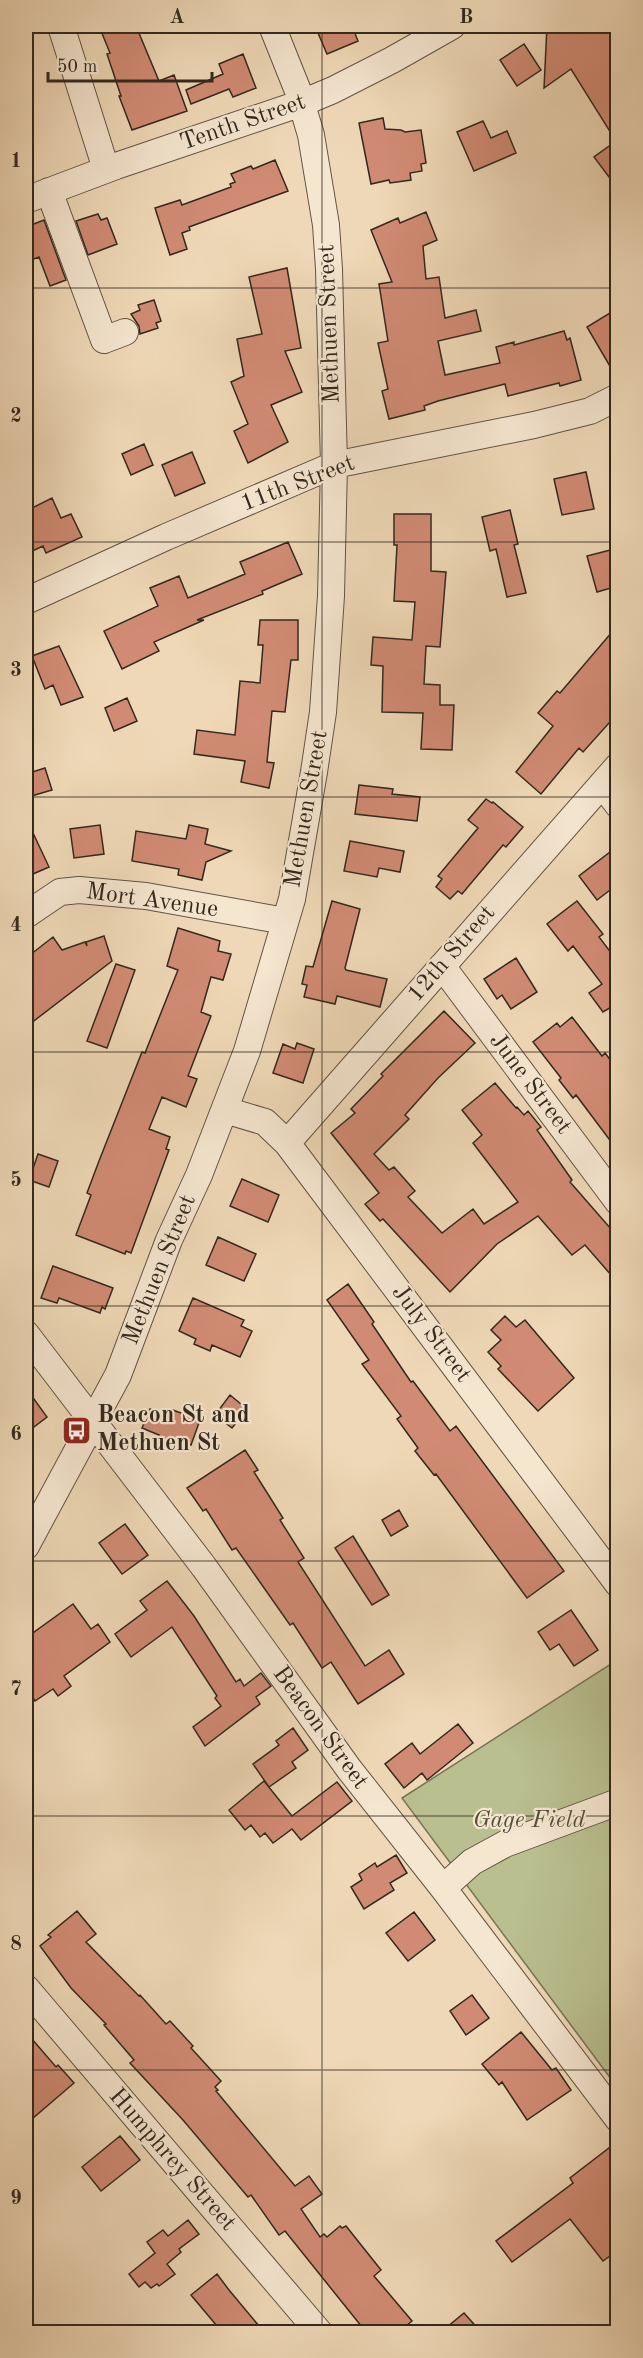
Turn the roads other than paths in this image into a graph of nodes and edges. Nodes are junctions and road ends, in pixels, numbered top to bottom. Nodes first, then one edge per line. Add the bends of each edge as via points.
1 (61, 26) edge
2 (272, 26) edge
3 (452, 26) edge
4 (424, 33) edge
5 (302, 103) junction
6 (106, 170) junction
7 (37, 195) edge
8 (125, 332) dead end
9 (618, 397) edge
10 (334, 465) junction
11 (26, 601) edge
12 (610, 775) edge
13 (618, 805) edge
14 (26, 915) edge
15 (285, 921) junction
16 (442, 966) junction
17 (225, 1110) junction
18 (287, 1143) junction
19 (618, 1202) edge
20 (26, 1334) edge
21 (93, 1423) junction
22 (26, 1546) edge
23 (618, 1584) edge
24 (618, 1802) edge
25 (443, 1888) junction
26 (26, 1988) edge
27 (618, 2119) edge
28 (319, 2332) edge

1 - 6 street
2 - 5 street, Methuen Street
3 - 4 street, Tenth Street
4 - 5 street, Tenth Street via 333,90
5 - 6 street, Tenth Street
5 - 10 street, Methuen Street via 326,225
6 - 7 street, Tenth Street
7 - 8 street via 104,340
9 - 10 street, 11th Street via 590,411 534,425
10 - 11 street, 11th Street
10 - 15 street, Methuen Street via 323,712
12 - 13 street
12 - 16 street, 12th Street
14 - 15 street, Mort Avenue via 60,892 79,890 146,896
15 - 17 street, Methuen Street via 247,1051
16 - 18 street, 12th Street
16 - 19 street, June Street
17 - 18 street, July Street via 265,1122
17 - 21 street, Methuen Street via 169,1240 118,1375
18 - 23 street, July Street
20 - 21 street, Beacon Street
21 - 22 street, Methuen Street
21 - 25 street, Beacon Street via 349,1769
24 - 25 street via 505,1844 472,1862
25 - 27 street, Beacon Street
26 - 28 street, Humphrey Street

